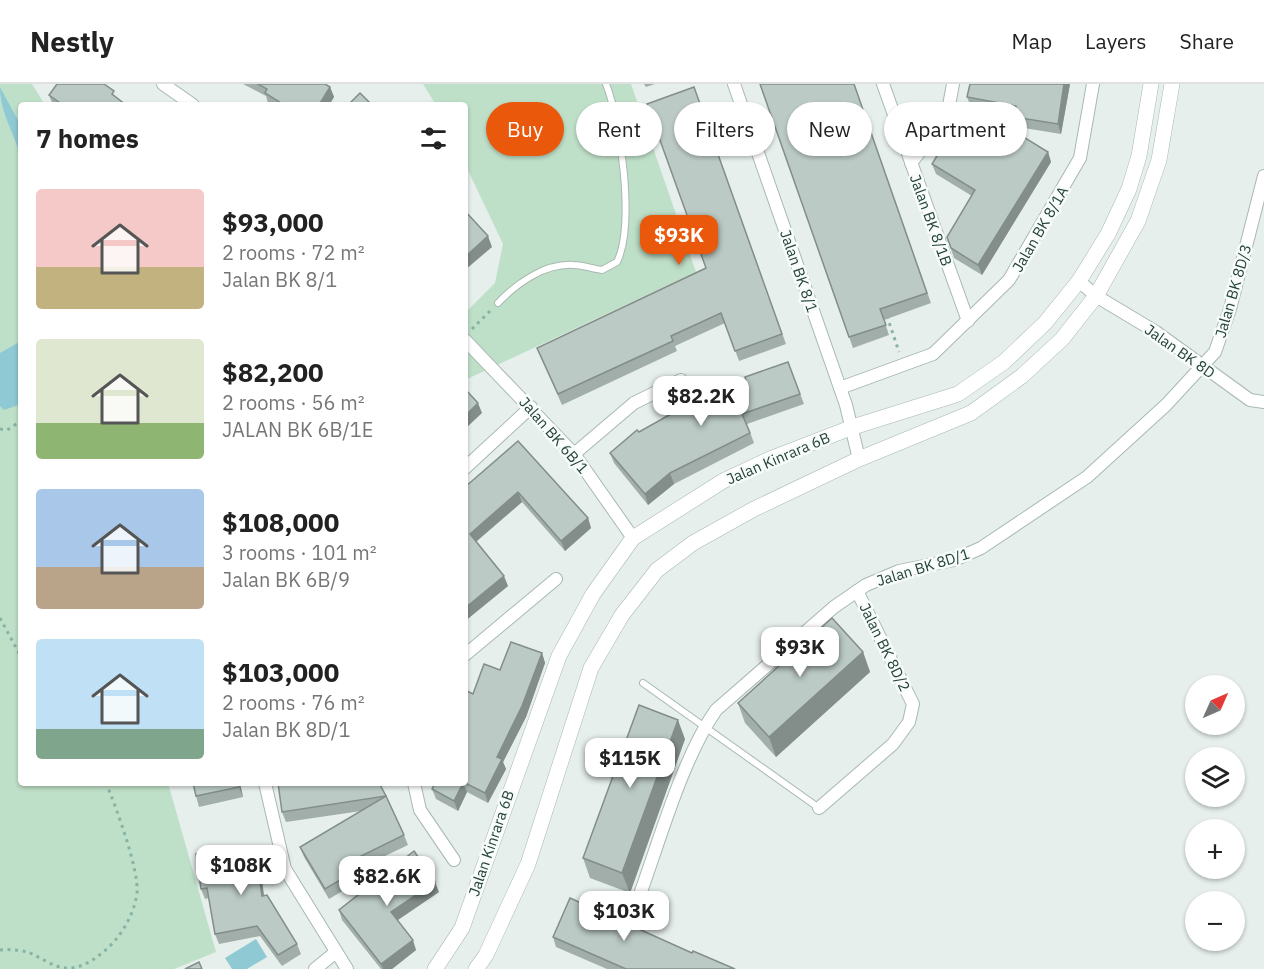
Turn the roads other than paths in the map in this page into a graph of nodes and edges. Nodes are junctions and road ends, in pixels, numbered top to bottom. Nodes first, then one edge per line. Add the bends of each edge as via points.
1 (165, 84) edge
2 (606, 84) edge
3 (734, 84) edge
4 (883, 84) edge
5 (953, 84) edge
6 (1094, 84) edge
7 (1151, 84) edge
8 (1172, 84) edge
9 (189, 102) edge
10 (911, 163) junction
11 (1264, 176) edge
12 (1079, 281) junction
13 (1096, 297) junction
14 (498, 303) road end
15 (968, 321) junction
16 (468, 342) edge
17 (1203, 366) junction
18 (681, 380) dead end
19 (840, 388) junction
20 (1264, 402) edge
21 (531, 407) junction
22 (853, 427) junction
23 (574, 454) junction
24 (859, 459) junction
25 (468, 465) edge
26 (633, 538) junction
27 (556, 579) dead end
28 (857, 591) junction
29 (468, 652) edge
30 (643, 683) dead end
31 (705, 727) junction
32 (266, 786) edge
33 (415, 786) edge
34 (819, 808) joint
35 (454, 860) dead end
36 (639, 897) dead end
37 (336, 952) junction
38 (315, 969) edge
39 (348, 969) edge
40 (435, 969) edge
41 (476, 969) edge

1 - 9 street
2 - 14 lane via 618,121 623,171 623,241 617,262 602,270 573,265 528,278
3 - 19 street, Jalan BK 8/1
4 - 10 street, Jalan BK 8/1B
5 - 10 street via 947,116
6 - 15 street, Jalan BK 8/1A via 1080,158 1017,269
7 - 12 street, Jalan Kinrara 6B via 1139,156 1129,189 1108,234
8 - 13 street via 1149,194 1127,245
10 - 15 street, Jalan BK 8/1B
11 - 17 street, Jalan BK 8D/3 via 1230,309 1215,352
12 - 13 street
12 - 22 street, Jalan Kinrara 6B via 1045,323 1004,362 958,394
13 - 17 street, Jalan BK 8D via 1156,332
13 - 24 street via 1062,339 1022,376 971,413
15 - 19 street, Jalan BK 8/1A via 933,354
16 - 21 street, Jalan BK 6B/1
17 - 20 street, Jalan BK 8D via 1250,400
17 - 28 street, Jalan BK 8D/1 via 1087,477 1042,510 954,560 899,571
18 - 23 street via 634,403
19 - 22 street, Jalan BK 8/1
21 - 23 street, Jalan BK 6B/1
21 - 25 street
22 - 24 street, Jalan BK 8/1
22 - 26 street, Jalan Kinrara 6B via 723,481
23 - 26 street, Jalan BK 6B/1
24 - 41 street via 693,543 657,570 622,615 591,668 528,864 486,956
26 - 40 street, Jalan Kinrara 6B via 593,594 559,656 462,928
27 - 29 street
28 - 31 street, Jalan BK 8D/1 via 724,703
28 - 34 street, Jalan BK 8D/2 via 913,704 909,722 893,744
30 - 31 lane
31 - 34 lane
31 - 36 street, Jalan BK 8D/1
32 - 37 street via 285,869
33 - 35 street via 420,810
37 - 38 street
37 - 39 street

